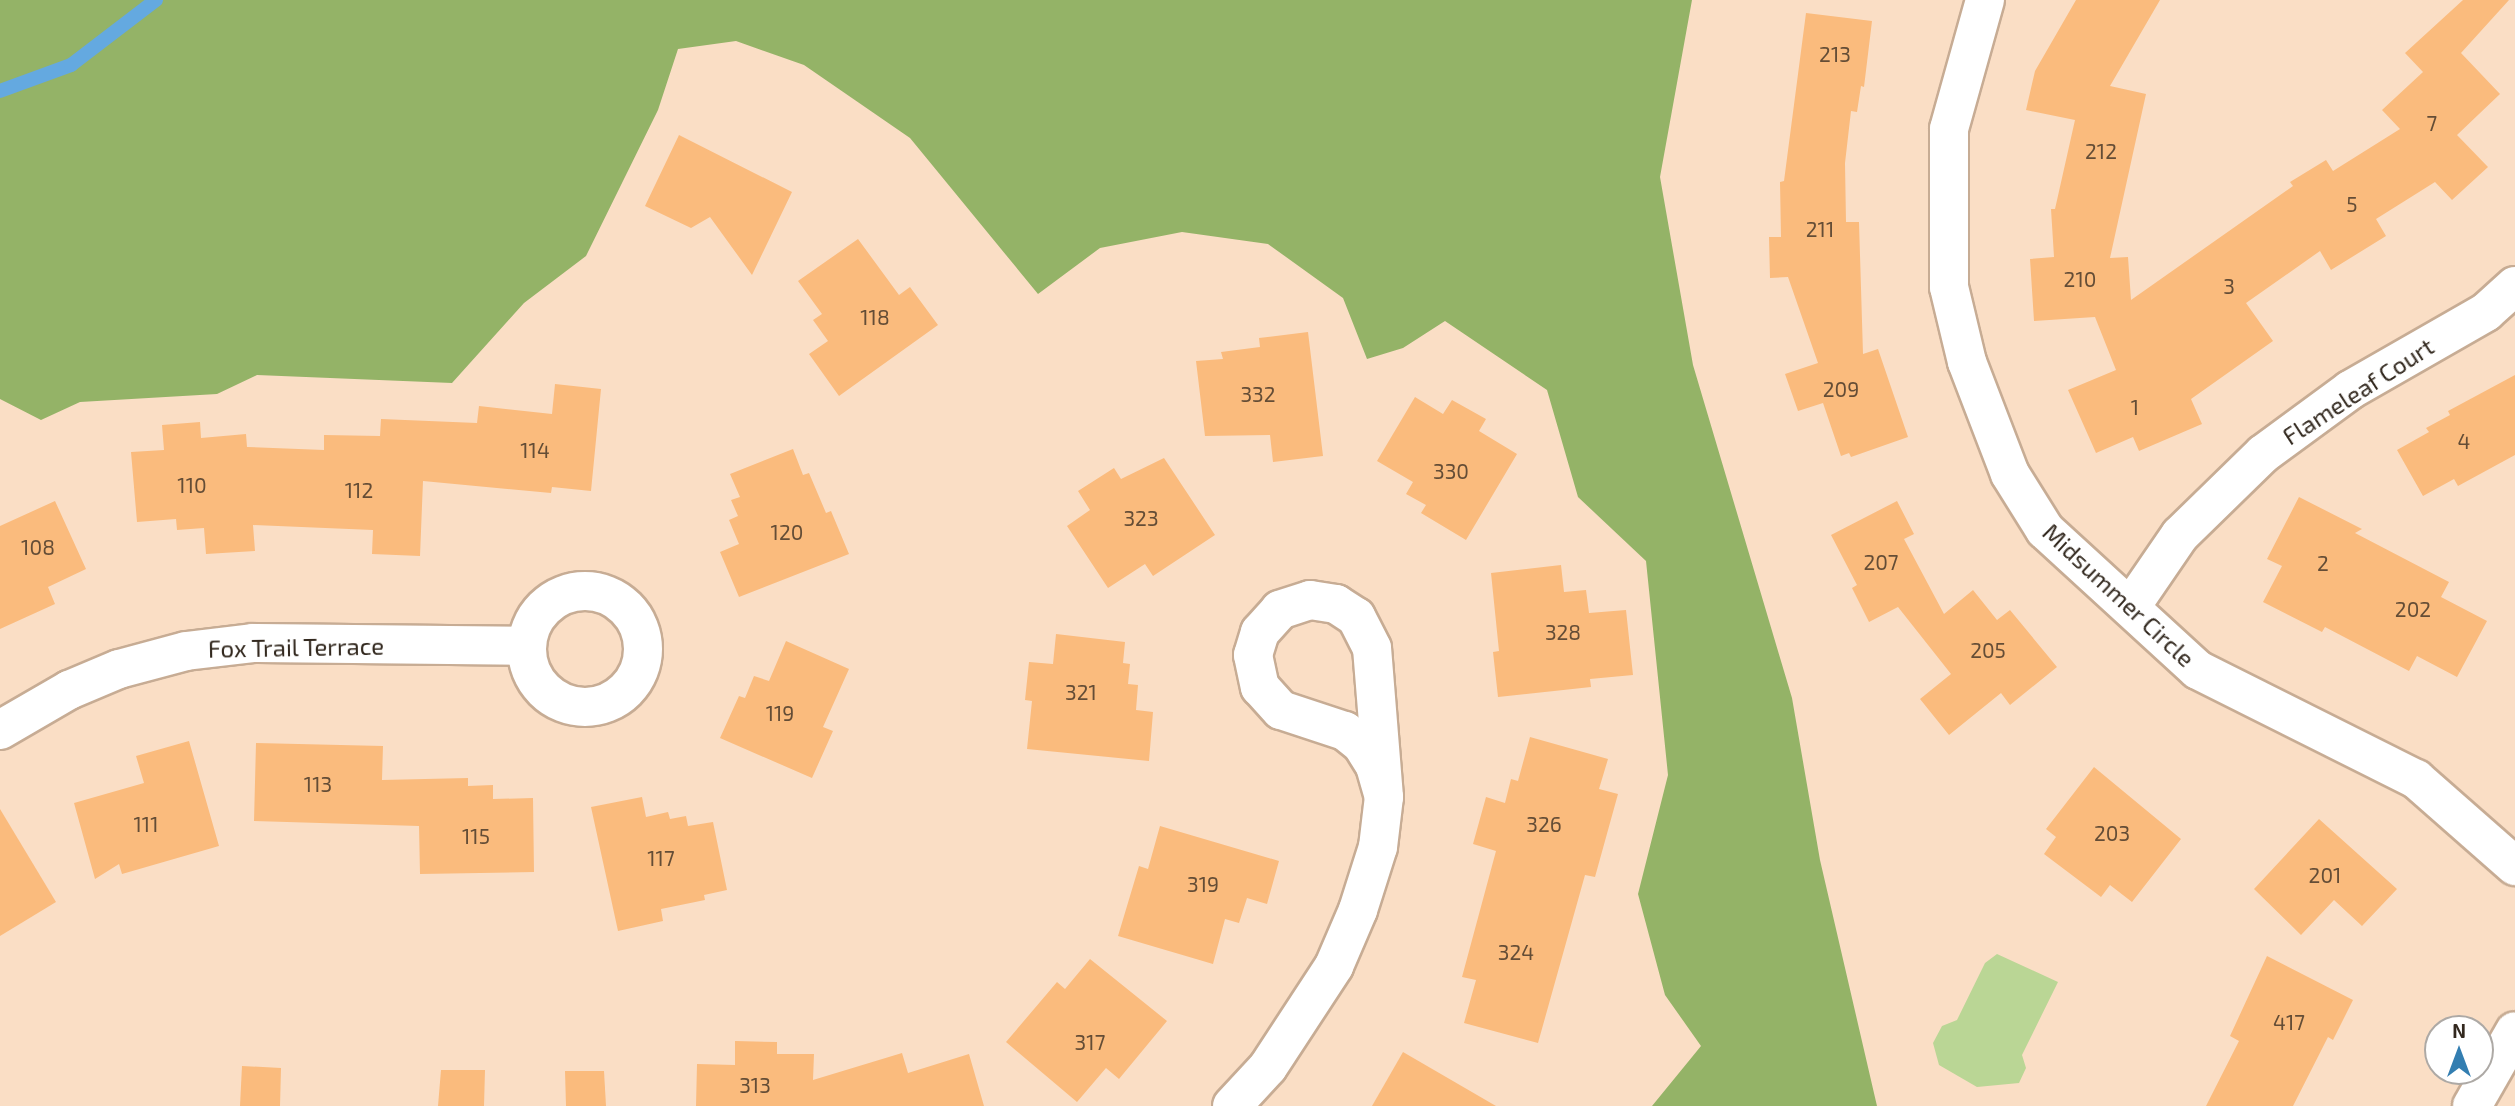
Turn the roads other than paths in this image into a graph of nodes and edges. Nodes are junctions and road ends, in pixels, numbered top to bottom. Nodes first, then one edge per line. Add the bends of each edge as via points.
1 (1985, 0) edge
2 (2515, 286) edge
3 (2132, 605) junction
4 (526, 646) dead end
5 (0, 730) edge
6 (1384, 797) junction
7 (2515, 866) edge
8 (2515, 1031) edge
9 (1232, 1106) edge
10 (2472, 1106) edge

1 - 3 street, Midsummer Circle via 1949,130 1949,287 1967,362 2010,474 2045,530
2 - 3 street, Flameleaf Court via 2486,312 2350,390 2263,454 2180,535
3 - 7 street, Midsummer Circle via 2198,670 2416,779
4 - 5 street, Fox Trail Terrace via 253,643 186,651 120,669 69,690
6 - 6 street via 1372,648 1356,617 1336,604 1310,600 1280,610 1260,632 1254,655 1260,687 1281,710 1345,731 1362,745 1375,766
6 - 9 street via 1378,847 1334,966 1268,1067
8 - 10 street

